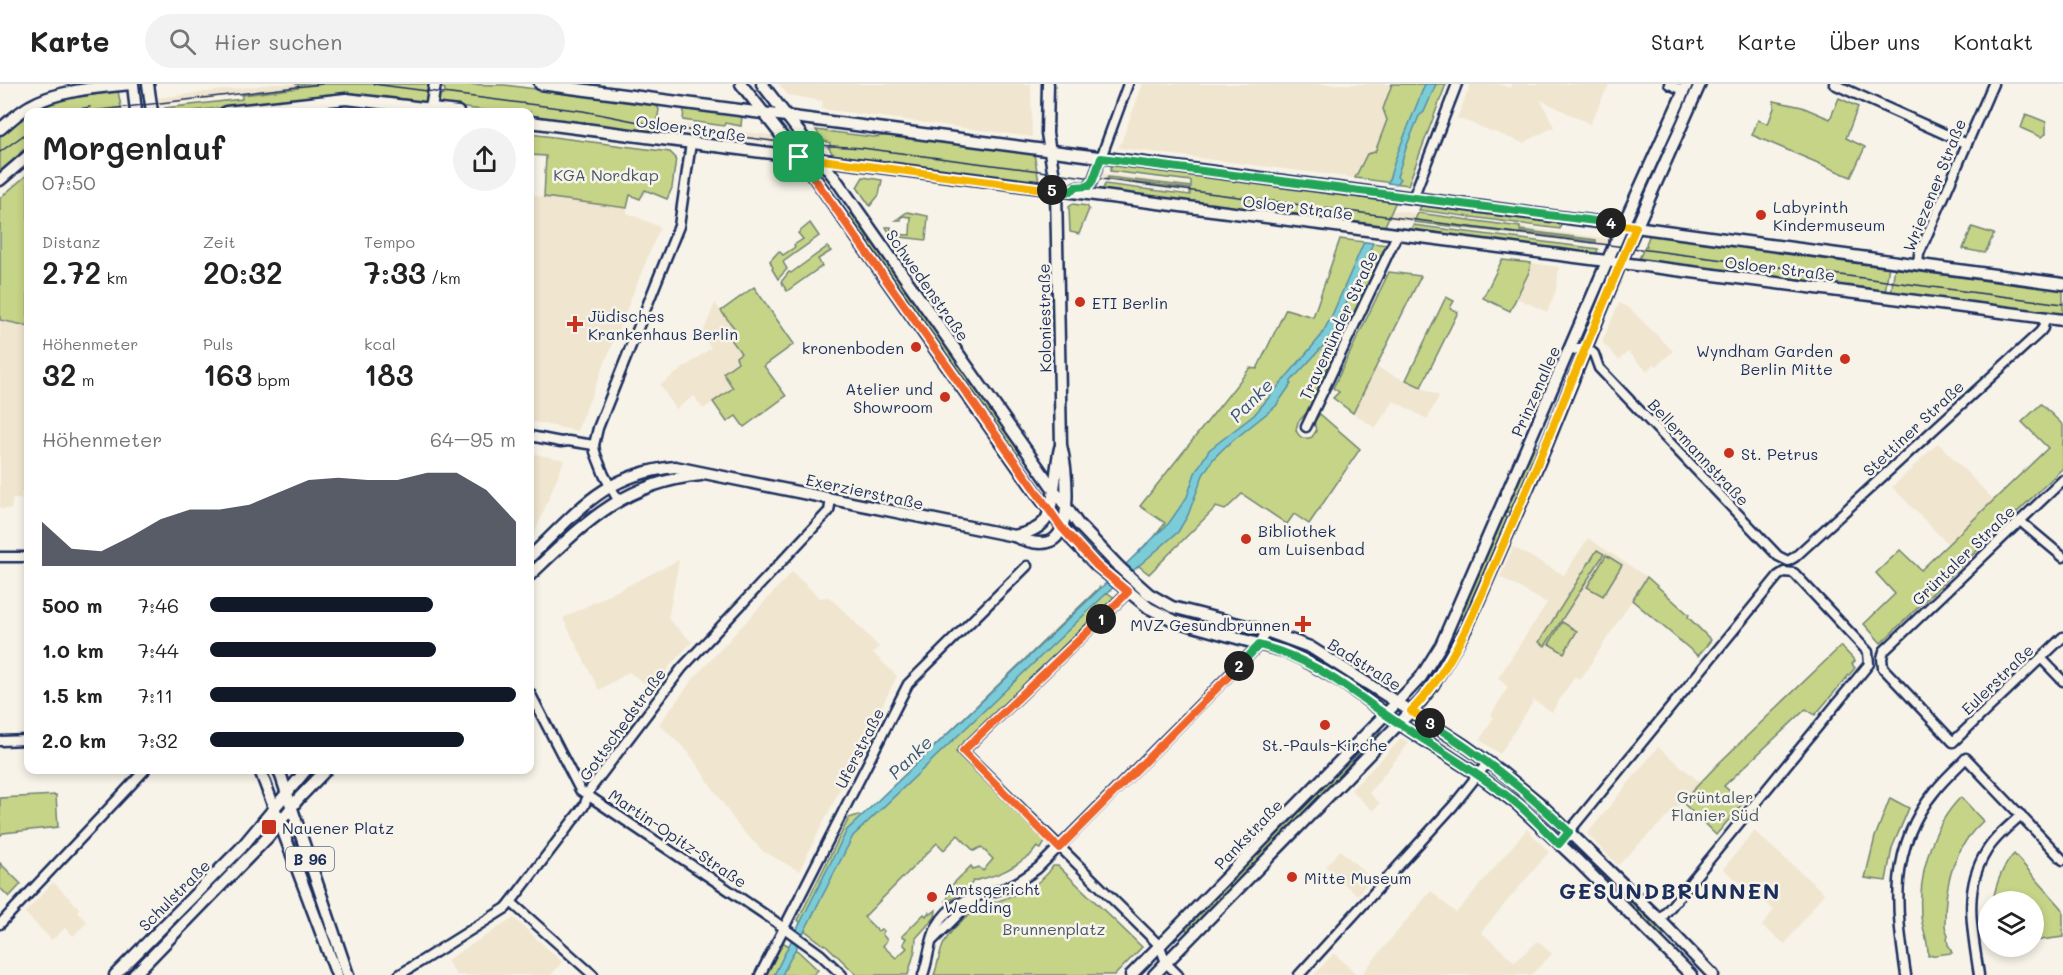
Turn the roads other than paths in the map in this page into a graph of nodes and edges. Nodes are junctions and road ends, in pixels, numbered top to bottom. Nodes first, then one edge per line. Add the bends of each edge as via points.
1 (132, 84) edge
2 (148, 84) edge
3 (435, 84) edge
4 (540, 84) edge
5 (741, 84) edge
6 (762, 84) edge
7 (1048, 84) edge
8 (1128, 84) edge
9 (1457, 84) edge
10 (1669, 84) edge
11 (1700, 84) edge
12 (1834, 84) edge
13 (1993, 84) edge
14 (1685, 87) edge
15 (28, 108) edge
16 (135, 108) edge
17 (151, 108) edge
18 (263, 108) edge
19 (422, 108) edge
20 (431, 108) edge
21 (24, 110) edge
22 (766, 114) junction
23 (788, 117) junction
24 (534, 123) edge
25 (0, 129) edge
26 (691, 143) junction
27 (1966, 144) junction
28 (1049, 151) junction
29 (799, 157) junction
30 (1101, 158) junction
31 (24, 159) edge
32 (822, 160) junction
33 (0, 180) edge
34 (1056, 190) junction
35 (1070, 192) junction
36 (1413, 198) junction
37 (1623, 225) junction
38 (1636, 227) junction
39 (1397, 235) junction
40 (1608, 260) junction
41 (1621, 262) junction
42 (1917, 265) junction
43 (2063, 284) edge
44 (2045, 318) junction
45 (2063, 320) edge
46 (1578, 349) junction
47 (1306, 427) dead end
48 (534, 437) edge
49 (594, 445) junction
50 (1061, 445) junction
51 (711, 474) junction
52 (2063, 480) edge
53 (610, 485) junction
54 (1053, 490) junction
55 (831, 499) junction
56 (614, 502) junction
57 (1065, 506) junction
58 (1050, 512) junction
59 (2020, 521) junction
60 (1062, 528) junction
61 (1014, 536) junction
62 (534, 552) edge
63 (1778, 556) joint
64 (0, 557) edge
65 (24, 557) edge
66 (2063, 557) edge
67 (1027, 566) dead end
68 (534, 571) edge
69 (1125, 590) junction
70 (1266, 631) junction
71 (2063, 637) edge
72 (1259, 645) junction
73 (2041, 658) junction
74 (2063, 681) edge
75 (534, 701) edge
76 (1398, 702) junction
77 (1411, 711) junction
78 (1385, 714) junction
79 (1398, 723) junction
80 (24, 740) edge
81 (0, 741) edge
82 (1953, 742) joint
83 (1488, 762) junction
84 (141, 774) edge
85 (262, 774) edge
86 (280, 774) edge
87 (303, 774) edge
88 (311, 774) edge
89 (322, 774) edge
90 (1478, 775) junction
91 (316, 779) junction
92 (286, 792) junction
93 (588, 796) junction
94 (274, 807) junction
95 (292, 807) junction
96 (2021, 815) junction
97 (280, 822) junction
98 (1569, 832) junction
99 (251, 834) junction
100 (261, 844) junction
101 (1559, 844) junction
102 (1059, 848) junction
103 (2063, 860) edge
104 (511, 902) junction
105 (1660, 920) junction
106 (0, 924) edge
107 (787, 931) junction
108 (1160, 946) junction
109 (1166, 963) junction
110 (116, 975) edge
111 (134, 975) edge
112 (337, 975) edge
113 (348, 975) edge
114 (399, 975) edge
115 (593, 975) edge
116 (760, 975) edge
117 (842, 975) edge
118 (923, 975) edge
119 (1131, 975) edge
120 (1154, 975) edge
121 (1178, 975) edge
122 (1299, 975) edge
123 (1692, 975) edge
124 (1713, 975) edge
125 (1906, 975) edge
126 (1978, 975) edge

1 - 15 main road via 62,94
1 - 16 main road
2 - 17 main road
3 - 20 main road
4 - 22 main road, Osloer Straße
5 - 22 main road, Schwedenstraße
6 - 23 main road, Schwedenstraße
7 - 28 main road, Koloniestraße
8 - 30 street
9 - 36 street
10 - 14 street
11 - 38 main road, Prinzenallee
12 - 27 street
13 - 27 street, Wriezener Straße
14 - 37 main road, Prinzenallee
18 - 19 main road via 346,99
21 - 25 main road
22 - 23 main road, Osloer Straße
22 - 29 main road, Schwedenstraße
23 - 28 main road, Osloer Straße
23 - 32 main road, Schwedenstraße
24 - 26 main road, Osloer Straße
26 - 29 main road, Osloer Straße
26 - 49 street via 680,226
27 - 42 street, Wriezener Straße
28 - 30 main road, Osloer Straße
28 - 34 main road, Koloniestraße
29 - 32 main road, Osloer Straße
29 - 58 main road, Schwedenstraße
30 - 35 street via 1090,184
30 - 36 main road, Osloer Straße
31 - 33 main road
32 - 34 main road, Osloer Straße
32 - 54 main road, Schwedenstraße
34 - 35 main road, Osloer Straße
34 - 50 main road, Koloniestraße
35 - 39 main road, Osloer Straße
36 - 37 main road, Osloer Straße
37 - 38 main road, Osloer Straße
37 - 40 main road, Prinzenallee
38 - 41 main road, Prinzenallee
38 - 42 main road, Osloer Straße
39 - 40 main road, Osloer Straße
39 - 47 street, Travemünder Straße
40 - 41 main road, Osloer Straße
40 - 46 main road, Prinzenallee
41 - 44 main road, Osloer Straße
41 - 46 main road, Prinzenallee
42 - 43 main road, Osloer Straße
44 - 45 main road, Osloer Straße
44 - 63 street, Stettiner Straße via 2040,332 1796,557 1786,561
46 - 63 street, Bellermannstraße
46 - 76 main road, Prinzenallee via 1441,645 1421,677
46 - 77 main road, Prinzenallee via 1467,627 1433,685
48 - 49 street
49 - 53 street
50 - 54 main road, Koloniestraße
50 - 57 main road, Koloniestraße via 1066,473
51 - 53 main road, Exerzierstraße via 675,467 655,469
51 - 55 main road, Exerzierstraße
51 - 56 main road, Exerzierstraße via 670,480
52 - 59 street, Grüntaler Straße
53 - 56 street
53 - 62 main road via 593,496
54 - 57 main road, Schwedenstraße
54 - 58 main road, Koloniestraße
55 - 61 main road, Exerzierstraße
55 - 93 street, Gottschedstraße via 829,511 682,668
56 - 68 main road via 585,523
57 - 60 main road, Koloniestraße
57 - 70 main road, Badstraße, bridge via 1119,567 1149,594 1172,607
58 - 60 main road
58 - 61 main road via 1045,522
59 - 66 street
59 - 82 street, Grüntaler Straße via 1884,651 1885,670
60 - 61 main road, Exerzierstraße via 1056,537 1044,543
60 - 69 main road, Badstraße
64 - 65 street
67 - 107 street, Uferstraße via 908,684
69 - 72 main road, Badstraße via 1175,621
69 - 102 street via 963,751
70 - 72 street
70 - 76 main road, Badstraße via 1310,646
71 - 73 street, Eulerstraße
72 - 78 main road, Badstraße via 1284,651 1320,669
72 - 102 street
73 - 74 street
73 - 82 street, Eulerstraße
75 - 93 street, Martin-Opitz-Straße via 580,790
76 - 77 main road, Badstraße
76 - 78 main road, Prinzenallee
77 - 79 main road, Prinzenallee
77 - 83 main road, Badstraße
78 - 79 main road, Badstraße
78 - 108 main road, Pankstraße
79 - 90 main road, Badstraße
79 - 109 main road, Pankstraße
80 - 81 street
83 - 90 street
83 - 98 main road, Badstraße
84 - 106 street
85 - 94 main road, B 96
86 - 92 main road, B 96
87 - 92 main road, Schulstraße
88 - 91 main road, Schulstraße
89 - 91 main road, Schulstraße
90 - 101 main road, Badstraße via 1517,804
90 - 122 street
91 - 95 main road, Schulstraße
92 - 94 main road, Schulstraße
92 - 95 main road, B 96
93 - 104 street, Gottschedstraße
93 - 107 street, Martin-Opitz-Straße
94 - 97 main road, B 96
94 - 99 main road, Schulstraße
95 - 97 main road, Schulstraße
95 - 113 main road, B 96
96 - 103 street
96 - 125 street via 1966,758 1928,800 1905,847 1900,872 1897,906
96 - 126 street via 1987,850 1972,885 1971,918
97 - 100 main road, Schulstraße
97 - 112 main road, B 96
98 - 101 street
98 - 105 main road, Badstraße
98 - 105 street via 1778,576 1786,571 1794,573 1868,652 1866,670
99 - 100 main road
99 - 110 main road, Schulstraße
100 - 111 main road, Schulstraße
101 - 123 main road, Badstraße
102 - 108 street
102 - 118 street via 1016,883 960,902 948,912 936,928
104 - 114 street, Gottschedstraße
104 - 115 street
105 - 124 main road, Badstraße
107 - 116 street, Uferstraße
107 - 117 street, Martin-Opitz-Straße
108 - 109 street
108 - 119 main road, Pankstraße
109 - 120 main road, Pankstraße
109 - 121 street

